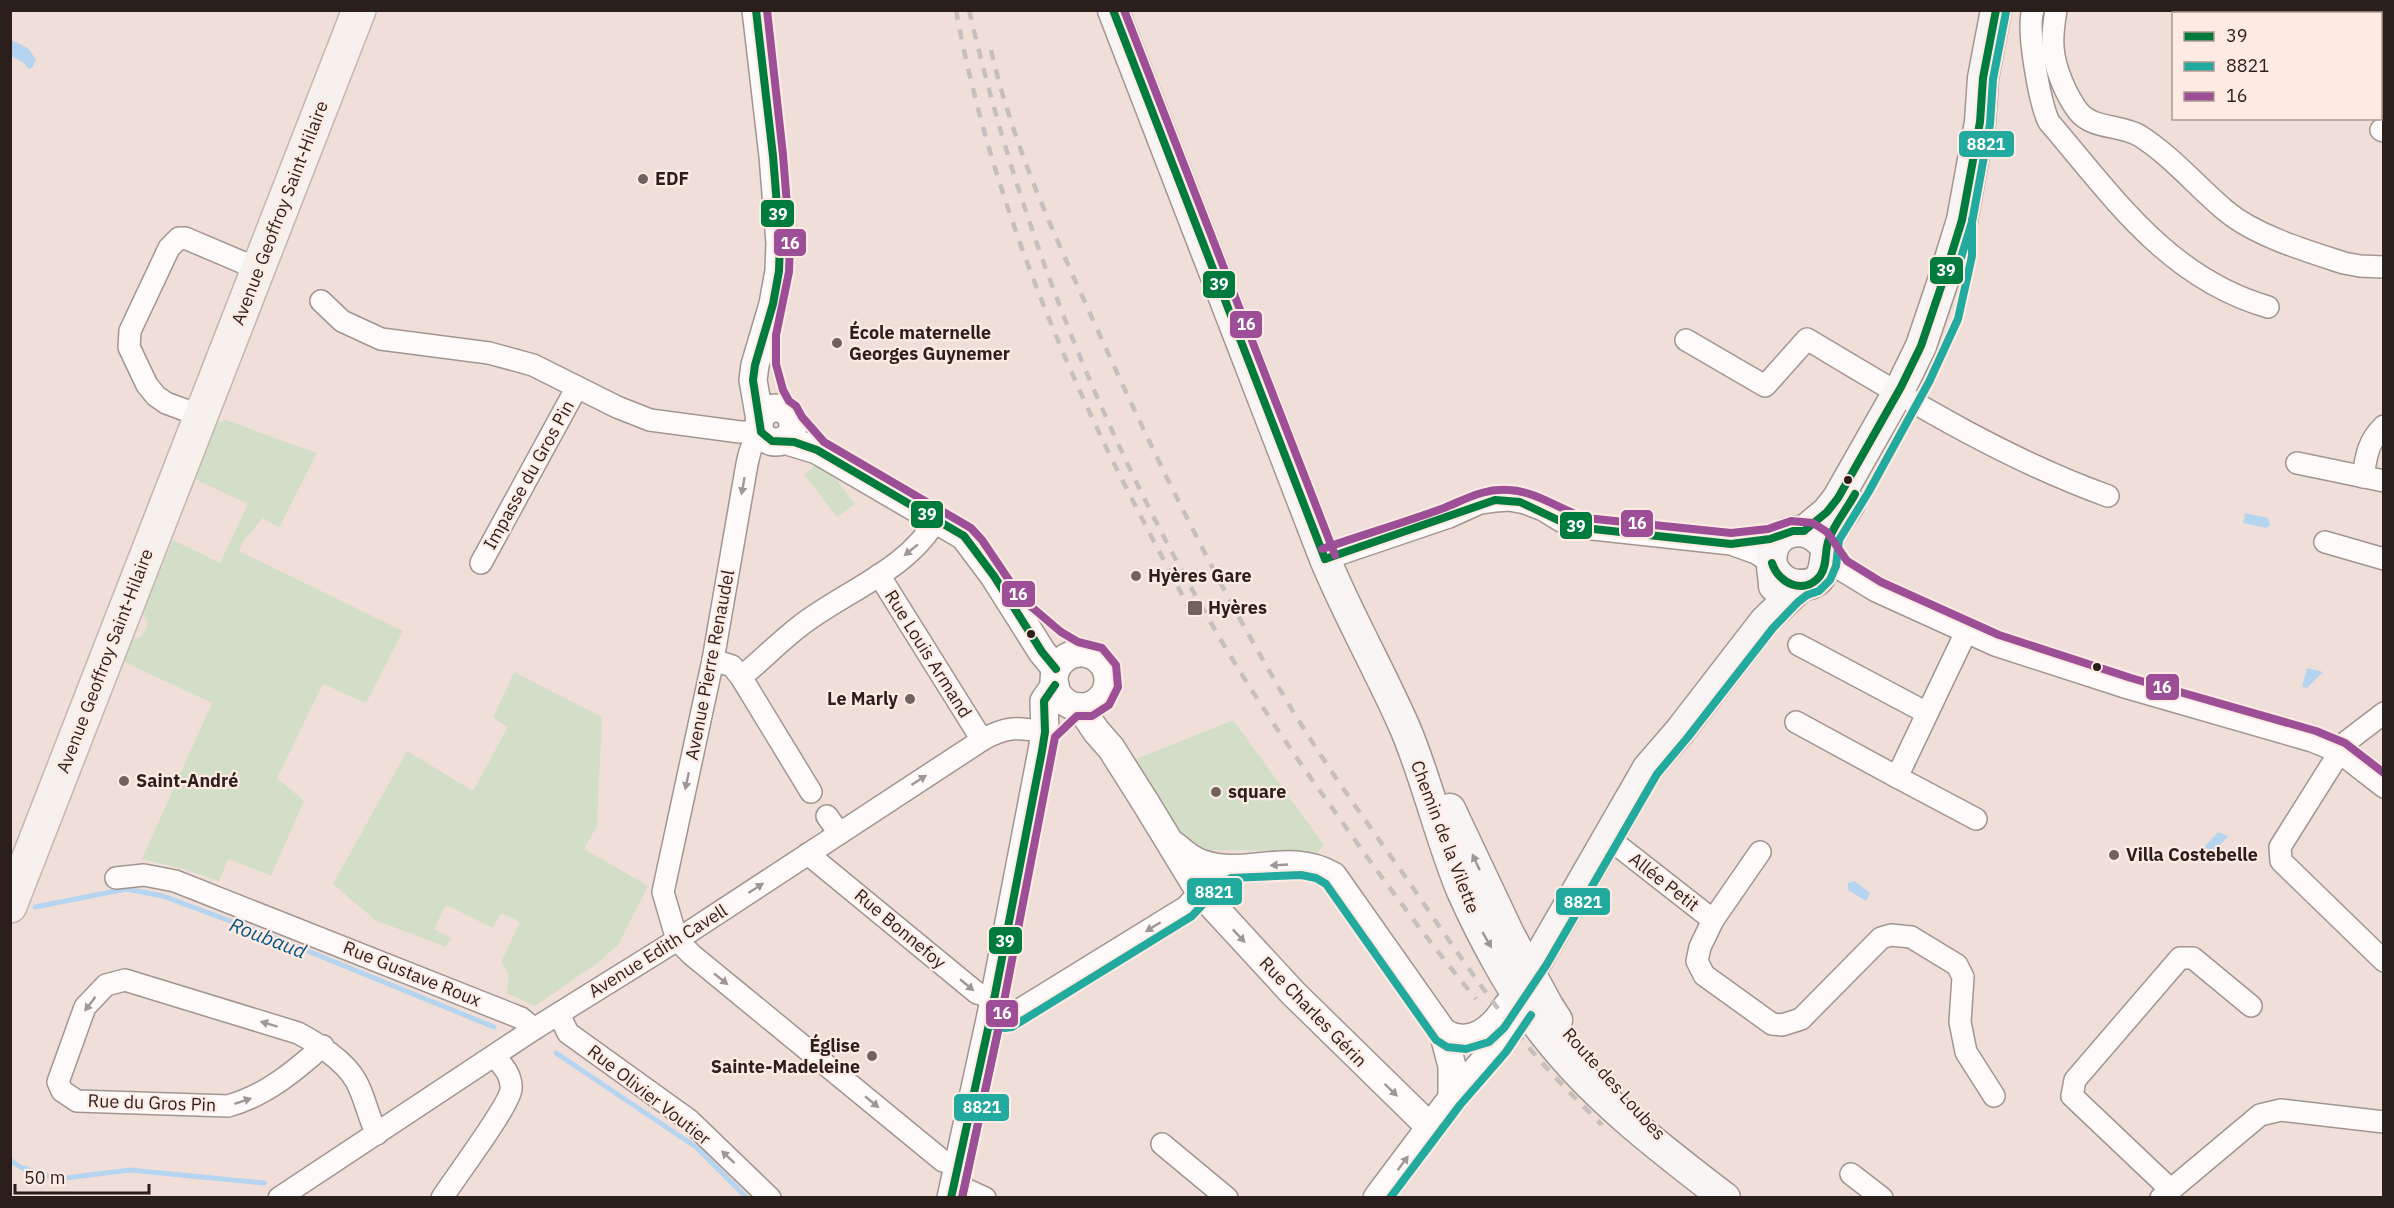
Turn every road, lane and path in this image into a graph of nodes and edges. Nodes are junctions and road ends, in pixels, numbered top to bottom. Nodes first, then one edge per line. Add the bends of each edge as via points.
1 (343, 10) edge
2 (359, 10) edge
3 (756, 10) edge
4 (1113, 10) edge
5 (1996, 10) edge
6 (2012, 10) edge
7 (2033, 10) edge
8 (2056, 10) edge
9 (1980, 122) junction
10 (251, 266) junction
11 (2384, 267) edge
12 (321, 301) dead end
13 (2268, 307) dead end
14 (1686, 340) dead end
15 (577, 387) junction
16 (1903, 396) junction
17 (194, 413) junction
18 (2384, 426) edge
19 (774, 427) junction
20 (2297, 464) dead end
21 (2373, 479) edge
22 (2108, 496) dead end
23 (936, 519) junction
24 (1794, 533) junction
25 (2325, 542) dead end
26 (1731, 544) junction
27 (1826, 551) junction
28 (1325, 559) junction
29 (2384, 559) edge
30 (481, 563) dead end
31 (1772, 566) junction
32 (879, 575) junction
33 (1810, 582) junction
34 (1876, 591) junction
35 (1765, 621) junction
36 (1966, 632) junction
37 (1799, 645) dead end
38 (713, 660) junction
39 (1062, 669) junction
40 (741, 677) junction
41 (1085, 704) junction
42 (1927, 713) junction
43 (2384, 713) edge
44 (1796, 722) dead end
45 (1405, 729) junction
46 (1046, 732) junction
47 (982, 740) junction
48 (2339, 752) junction
49 (1897, 777) junction
50 (2384, 787) edge
51 (811, 792) dead end
52 (1976, 819) dead end
53 (1170, 842) junction
54 (1610, 843) junction
55 (1760, 852) dead end
56 (808, 854) junction
57 (10, 862) edge
58 (1227, 868) junction
59 (116, 878) dead end
60 (1200, 892) junction
61 (10, 906) edge
62 (668, 909) junction
63 (707, 920) junction
64 (1713, 920) junction
65 (1509, 934) junction
66 (1546, 944) junction
67 (669, 945) junction
68 (2384, 960) edge
69 (1527, 989) junction
70 (2251, 1006) dead end
71 (992, 1007) junction
72 (559, 1014) junction
73 (534, 1029) junction
74 (1542, 1031) junction
75 (1443, 1032) junction
76 (1501, 1040) junction
77 (323, 1046) junction
78 (495, 1057) junction
79 (1994, 1096) dead end
80 (1452, 1098) junction
81 (2384, 1122) edge
82 (1430, 1127) junction
83 (377, 1134) junction
84 (1162, 1144) dead end
85 (1851, 1174) dead end
86 (1697, 1176) junction
87 (954, 1182) edge
88 (2165, 1193) edge
89 (279, 1197) edge
90 (442, 1197) edge
91 (770, 1197) edge
92 (985, 1197) edge
93 (1227, 1197) edge
94 (1377, 1197) edge
95 (1725, 1197) edge
96 (1882, 1197) edge

1 - 10 main road, Avenue Geoffroy Saint-Hilaire
2 - 10 main road, Avenue Geoffroy Saint-Hilaire
3 - 19 street via 780,243 779,271 753,380
4 - 28 main road, Chemin de la Vilette
5 - 9 main road via 1983,78
6 - 9 main road
7 - 13 street via 2032,42 2042,104 2049,122 2134,222 2172,257 2222,291
8 - 11 street via 2053,47 2058,68 2075,105 2088,120 2124,128 2151,143 2245,225 2344,262
9 - 16 main road via 1962,220
10 - 17 main road, Avenue Geoffroy Saint-Hilaire
10 - 17 street via 179,238 170,248 130,331 129,347 147,385 156,396
12 - 15 street via 342,321 381,339 489,353 533,365
14 - 16 street via 1765,386 1807,339
15 - 19 street via 650,420 731,431
15 - 30 street, Impasse du Gros Pin
16 - 22 street via 2025,462
16 - 24 main road via 1827,512
16 - 27 main road via 1859,488 1829,536
17 - 57 main road, Avenue Geoffroy Saint-Hilaire
17 - 61 main road, Avenue Geoffroy Saint-Hilaire
18 - 21 street via 2367,450
19 - 23 street
19 -> 38 street, Avenue Pierre Renaudel via 752,446 747,464
20 - 21 street
23 -> 32 street, Rue Louis Armand via 918,545
23 - 39 street via 964,536 1013,605 1055,640
24 - 26 street
24 - 27 main road via 1815,535
24 - 31 main road via 1773,549
25 - 29 street
26 - 28 street via 1584,528 1509,500 1480,503 1449,518
26 - 31 street via 1756,553
27 - 33 main road via 1826,564
27 - 34 street via 1840,569
28 - 45 main road, Chemin de la Vilette
31 - 33 main road via 1785,582
31 - 35 main road via 1773,592
32 - 40 street via 800,626
32 - 47 street, Rue Louis Armand
33 - 34 street via 1839,579
33 - 35 main road
34 - 36 street
35 - 54 main road via 1636,784
36 - 42 street
36 - 48 street via 2036,660
37 - 42 street
38 - 40 street via 732,666
38 -> 62 street, Avenue Pierre Renaudel via 663,892
39 - 41 street via 1058,694 1065,702
39 - 41 street via 1082,653 1095,657 1106,669 1108,685
39 - 46 street via 1044,701
40 - 51 street
41 - 46 street via 1064,712
41 - 53 street, Rue Charles Gérin via 1105,728 1111,748
42 - 49 street
43 - 48 street
44 - 49 street
65 -> 45 main road, Chemin de la Vilette via 1420,750
45 -> 69 main road, Chemin de la Vilette via 1475,920
46 - 47 street, Avenue Edith Cavell via 1010,728
46 - 71 street
56 -> 47 street, Avenue Edith Cavell via 833,825
48 - 50 street
48 - 68 street via 2280,847 2281,861
49 - 52 street
53 - 58 street via 1203,864
53 - 60 street, Rue Charles Gérin
54 - 64 street, Allée Petit
54 - 66 main road
54 - 69 main road
55 - 64 street, Allée Petit
63 -> 56 street, Avenue Edith Cavell
56 -> 71 street, Rue Bonnefoy
58 - 60 street
75 -> 58 street via 1333,876 1302,864
59 - 73 street, Rue Gustave Roux via 144,875 175,880 521,1018
60 -> 71 street via 1186,907 1006,1018
60 -> 82 street, Rue Charles Gérin via 1293,993
62 - 63 street via 688,920
62 - 67 street, Avenue Pierre Renaudel
63 - 67 street, Avenue Edith Cavell
64 - 79 street via 1697,961 1704,975 1772,1024 1801,1019 1881,939 1892,935 1911,938 1957,965 1964,977 1960,1022 1966,1052
65 - 66 main road via 1529,944
65 - 69 main road, Chemin de la Vilette
66 - 69 main road
67 - 72 street, Avenue Edith Cavell
67 -> 87 street via 692,955 943,1161
69 - 74 main road, Route des Loubes
69 - 75 street via 1484,1032 1464,1039
69 - 76 street
69 - 86 main road, Route des Loubes via 1548,1006 1580,1048
70 - 88 street via 2193,958 2180,958 2076,1080 2072,1096
71 - 87 street
72 - 73 street, Avenue Edith Cavell
91 -> 72 street, Rue Olivier Voutier via 689,1120 568,1033
73 - 78 street, Avenue Edith Cavell
74 - 76 street via 1525,1026
74 - 86 main road, Route des Loubes via 1605,1099
75 - 80 street via 1452,1066
76 - 80 street
77 -> 77 street, Rue du Gros Pin via 298,1033 125,980 106,985 86,1007 58,1082 62,1091 77,1101 228,1106 250,1100 297,1069
77 - 83 street, Rue du Gros Pin via 356,1079
78 - 83 street, Avenue Edith Cavell
78 - 90 street via 507,1071 511,1092
80 - 82 street
81 - 88 street via 2281,1110 2260,1115
94 -> 82 street
83 - 89 street, Avenue Edith Cavell
84 - 93 street
85 - 96 street
86 - 95 main road, Route des Loubes
87 - 92 street

